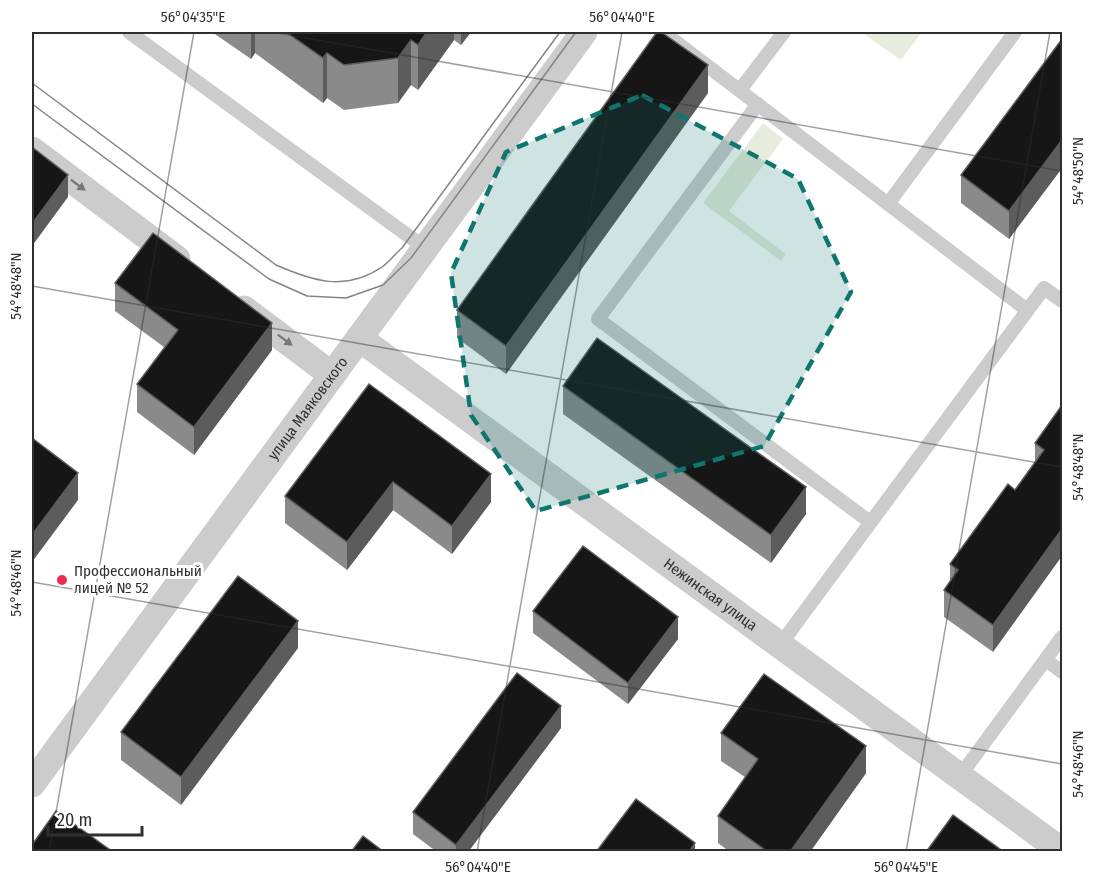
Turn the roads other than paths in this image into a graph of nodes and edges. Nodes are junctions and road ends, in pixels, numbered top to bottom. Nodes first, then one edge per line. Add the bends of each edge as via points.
1 (129, 32) edge
2 (584, 32) edge
3 (663, 32) edge
4 (784, 32) edge
5 (1015, 32) edge
6 (740, 90) junction
7 (758, 104) junction
8 (32, 150) edge
9 (888, 204) junction
10 (425, 248) junction
11 (200, 277) edge
12 (229, 298) edge
13 (1062, 301) edge
14 (1026, 310) junction
15 (359, 338) junction
16 (332, 375) junction
17 (870, 522) junction
18 (1062, 637) edge
19 (780, 645) junction
20 (1046, 660) junction
21 (1062, 672) edge
22 (960, 776) junction
23 (32, 784) edge
24 (1062, 851) edge

1 - 10 lane
2 - 10 street, улица Маяковского
3 - 6 lane
4 - 6 lane
5 - 9 lane
6 - 7 lane
7 - 9 lane
7 - 17 lane via 598,319
8 -> 11 street
9 - 14 lane
10 - 15 street, улица Маяковского
12 -> 16 street
13 - 14 lane via 1044,288
14 - 17 lane
15 - 16 street, улица Маяковского
15 - 19 street, Нежинская улица
16 - 23 street, улица Маяковского
17 - 19 lane
18 - 20 lane
19 - 22 street, Нежинская улица
20 - 21 lane
20 - 22 lane
22 - 24 street, Нежинская улица

